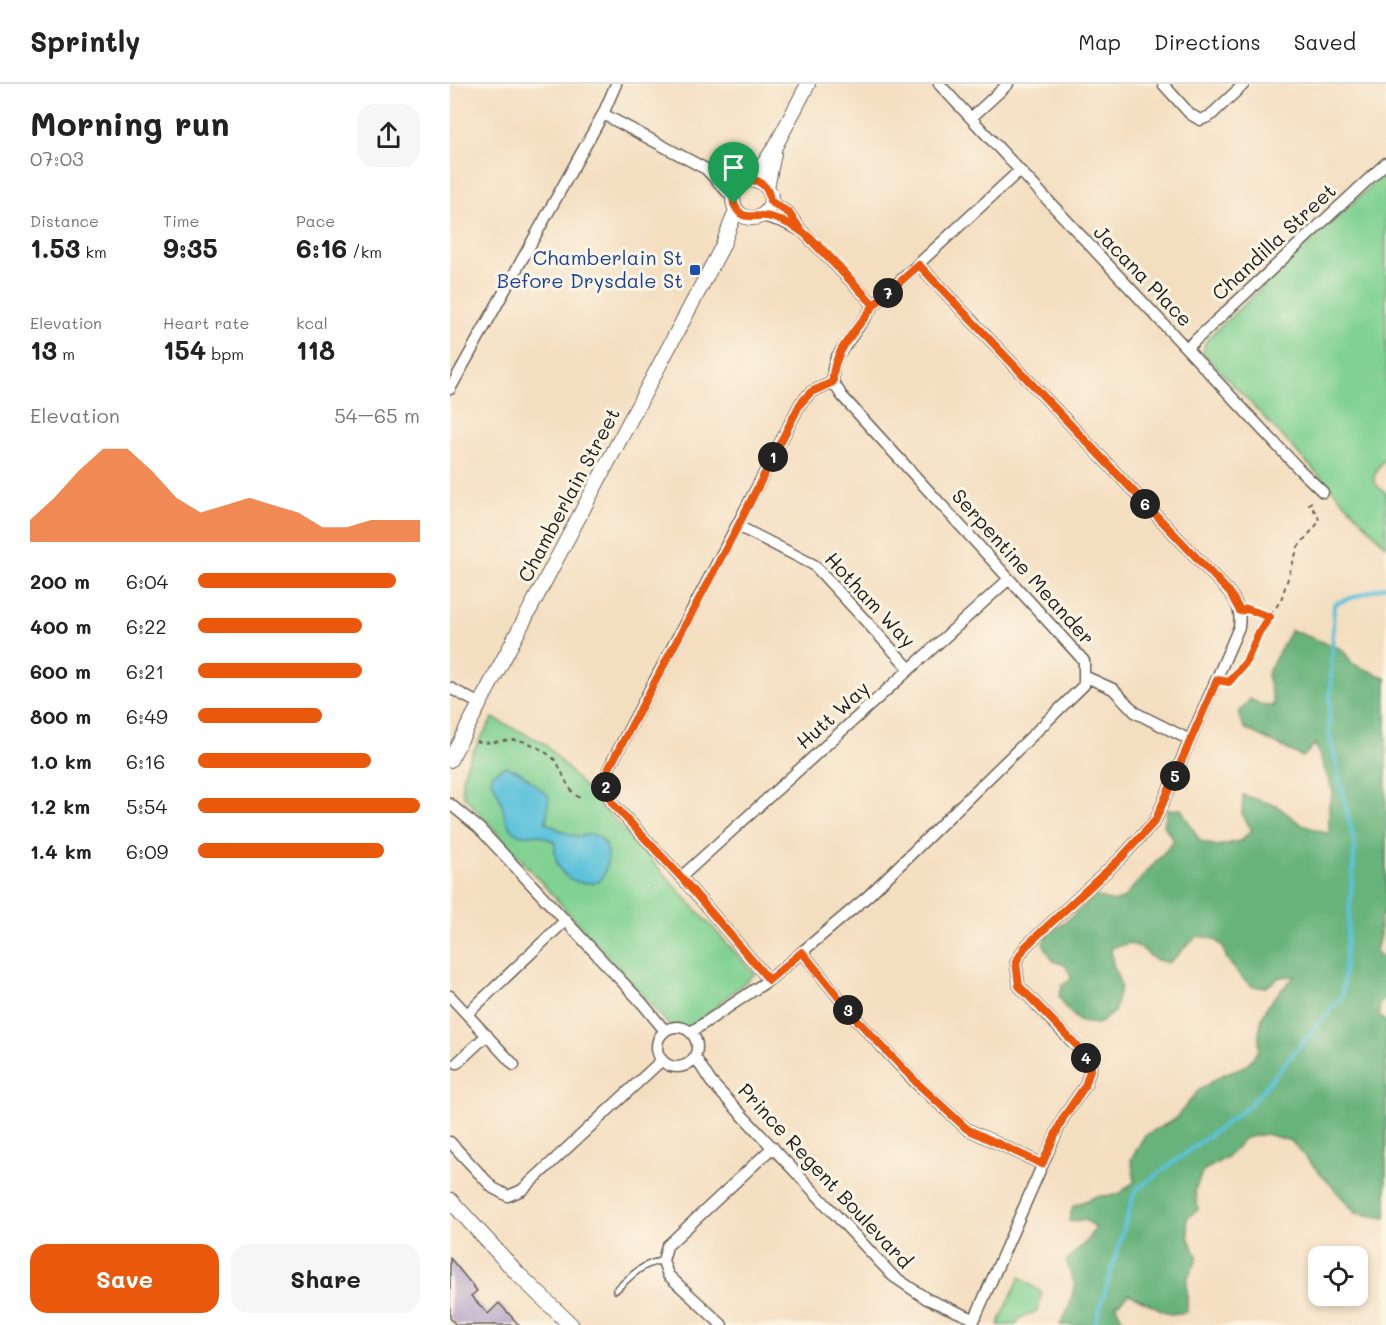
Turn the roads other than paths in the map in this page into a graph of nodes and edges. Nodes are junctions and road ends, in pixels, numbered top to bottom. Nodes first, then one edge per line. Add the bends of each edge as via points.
1 (616, 84) edge
2 (808, 84) edge
3 (939, 84) edge
4 (1008, 84) edge
5 (1163, 84) edge
6 (1244, 84) edge
7 (603, 114) junction
8 (971, 118) junction
9 (776, 145) junction
10 (1386, 163) edge
11 (706, 169) junction
12 (1019, 171) junction
13 (749, 180) junction
14 (769, 194) junction
15 (735, 204) junction
16 (754, 216) junction
17 (801, 230) junction
18 (722, 247) junction
19 (919, 265) junction
20 (874, 305) junction
21 (1187, 348) junction
22 (833, 382) junction
23 (450, 388) edge
24 (1323, 492) road end
25 (738, 526) junction
26 (1009, 579) junction
27 (910, 669) junction
28 (1084, 676) junction
29 (450, 688) edge
30 (480, 704) junction
31 (1190, 740) junction
32 (450, 760) edge
33 (450, 804) edge
34 (681, 877) junction
35 (566, 920) junction
36 (802, 952) junction
37 (769, 980) junction
38 (450, 996) edge
39 (467, 1014) junction
40 (665, 1031) junction
41 (691, 1032) junction
42 (487, 1035) junction
43 (695, 1057) junction
44 (662, 1060) junction
45 (457, 1063) dead end
46 (514, 1065) dead end
47 (450, 1142) edge
48 (773, 1147) junction
49 (1042, 1164) junction
50 (450, 1200) edge
51 (663, 1261) junction
52 (616, 1290) dead end
53 (973, 1322) edge
54 (571, 1325) edge
55 (722, 1325) edge

1 - 7 street
2 - 9 main road, Chamberlain Street
3 - 8 street, Jacana Place
4 - 8 street
5 - 6 street via 1200,120 1210,116
7 - 11 street
7 - 23 street
8 - 12 street, Jacana Place
9 - 13 main road, Chamberlain Street
9 - 14 main road, Chamberlain Street
10 - 21 street, Chandilla Street
11 - 13 street
11 - 15 street
12 - 19 street
12 - 21 street, Jacana Place
13 - 14 main road via 759,181
13 - 15 main road, Chamberlain Street via 736,188
14 - 16 main road, Chamberlain Street via 765,212
14 - 17 street
15 - 16 main road
15 - 18 main road, Chamberlain Street
16 - 17 street
16 - 18 main road, Chamberlain Street
17 - 20 street
18 - 30 main road, Chamberlain Street
19 - 20 street
19 - 31 street via 1230,593 1240,611 1239,627
20 - 22 street via 836,358
21 - 24 street, Jacana Place
22 - 25 street via 811,392 800,404
22 - 26 street, Serpentine Meander
25 - 27 street, Hotham Way via 814,565
25 - 34 street via 606,776 612,803
26 - 27 street, Hutt Way
26 - 28 street, Serpentine Meander via 1084,661
27 - 34 street, Hutt Way
28 - 31 street via 1113,689 1136,713
28 - 36 street, Serpentine Meander via 1084,685 868,896
29 - 30 street
30 - 32 main road, Chamberlain Street
31 - 49 street via 1155,821 1025,947 1016,962 1019,986 1080,1049 1091,1067 1085,1086 1063,1118
33 - 35 street via 479,828
34 - 37 street
35 - 39 street
35 - 40 street
36 - 37 street, Serpentine Meander
36 - 49 street via 856,1019 967,1129
37 - 41 street, Serpentine Meander
38 - 39 street
39 - 42 street
40 - 41 street via 679,1027
40 - 44 street via 657,1045
41 - 43 street via 698,1045
42 - 45 street
42 - 46 street
43 - 44 street via 682,1066 671,1066
43 - 48 street, Prince Regent Boulevard via 711,1082
44 - 47 street via 522,1190 508,1196 493,1188
48 - 51 street via 667,1246
48 - 53 street, Prince Regent Boulevard via 893,1276
49 - 53 street
50 - 54 main road
51 - 52 lane via 638,1270
51 - 55 street via 668,1275

